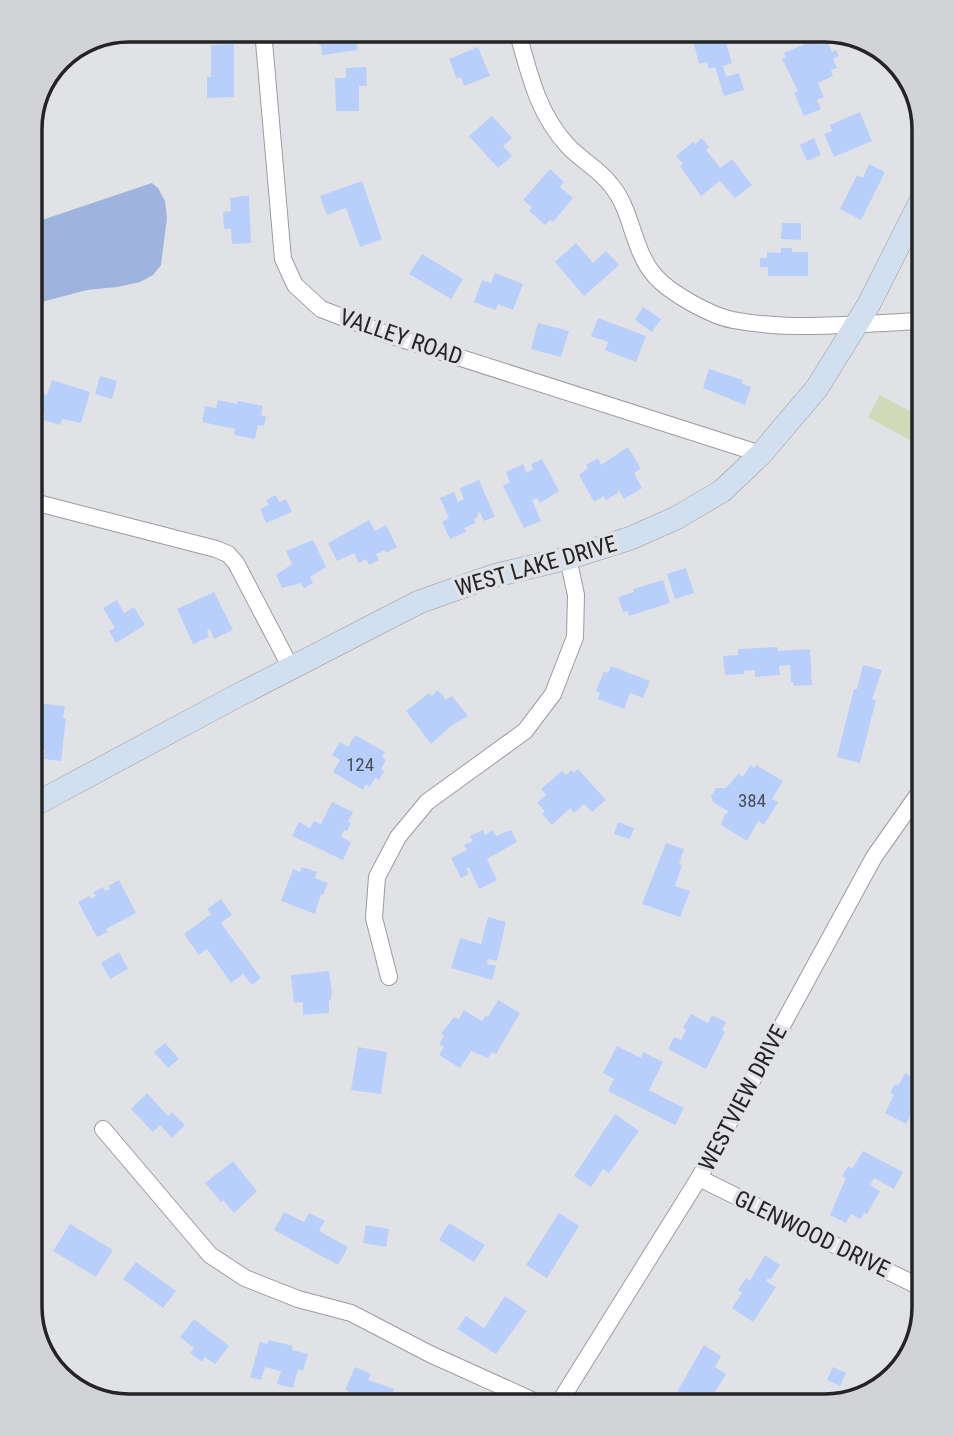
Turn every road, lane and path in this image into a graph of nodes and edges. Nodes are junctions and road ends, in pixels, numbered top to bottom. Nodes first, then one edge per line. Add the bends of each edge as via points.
1 (264, 42) edge
2 (520, 42) edge
3 (912, 218) edge
4 (912, 322) edge
5 (858, 324) junction
6 (761, 454) junction
7 (42, 503) edge
8 (568, 558) junction
9 (291, 668) junction
10 (42, 801) edge
11 (912, 804) edge
12 (389, 977) dead end
13 (103, 1129) dead end
14 (699, 1178) junction
15 (912, 1283) edge
16 (518, 1394) edge
17 (564, 1394) edge

1 - 6 street, VALLEY ROAD via 283,259 295,285 321,309
2 - 5 street via 538,103 568,146 613,187 637,247 654,275 678,296 730,320 800,327
3 - 5 main road, WEST LAKE DRIVE
4 - 5 street
5 - 6 main road, WEST LAKE DRIVE via 817,388
6 - 8 main road, WEST LAKE DRIVE via 722,491 676,518
7 - 9 street via 228,554
8 - 9 main road, WEST LAKE DRIVE via 492,576 419,602
8 - 12 street via 576,595 575,637 553,694 525,731 427,802 398,838 377,877 374,918
9 - 10 main road, WEST LAKE DRIVE
11 - 14 street, WESTVIEW DRIVE via 864,876
13 - 16 street via 210,1255 245,1278 351,1313
14 - 15 street, GLENWOOD DRIVE
14 - 17 street, WESTVIEW DRIVE

